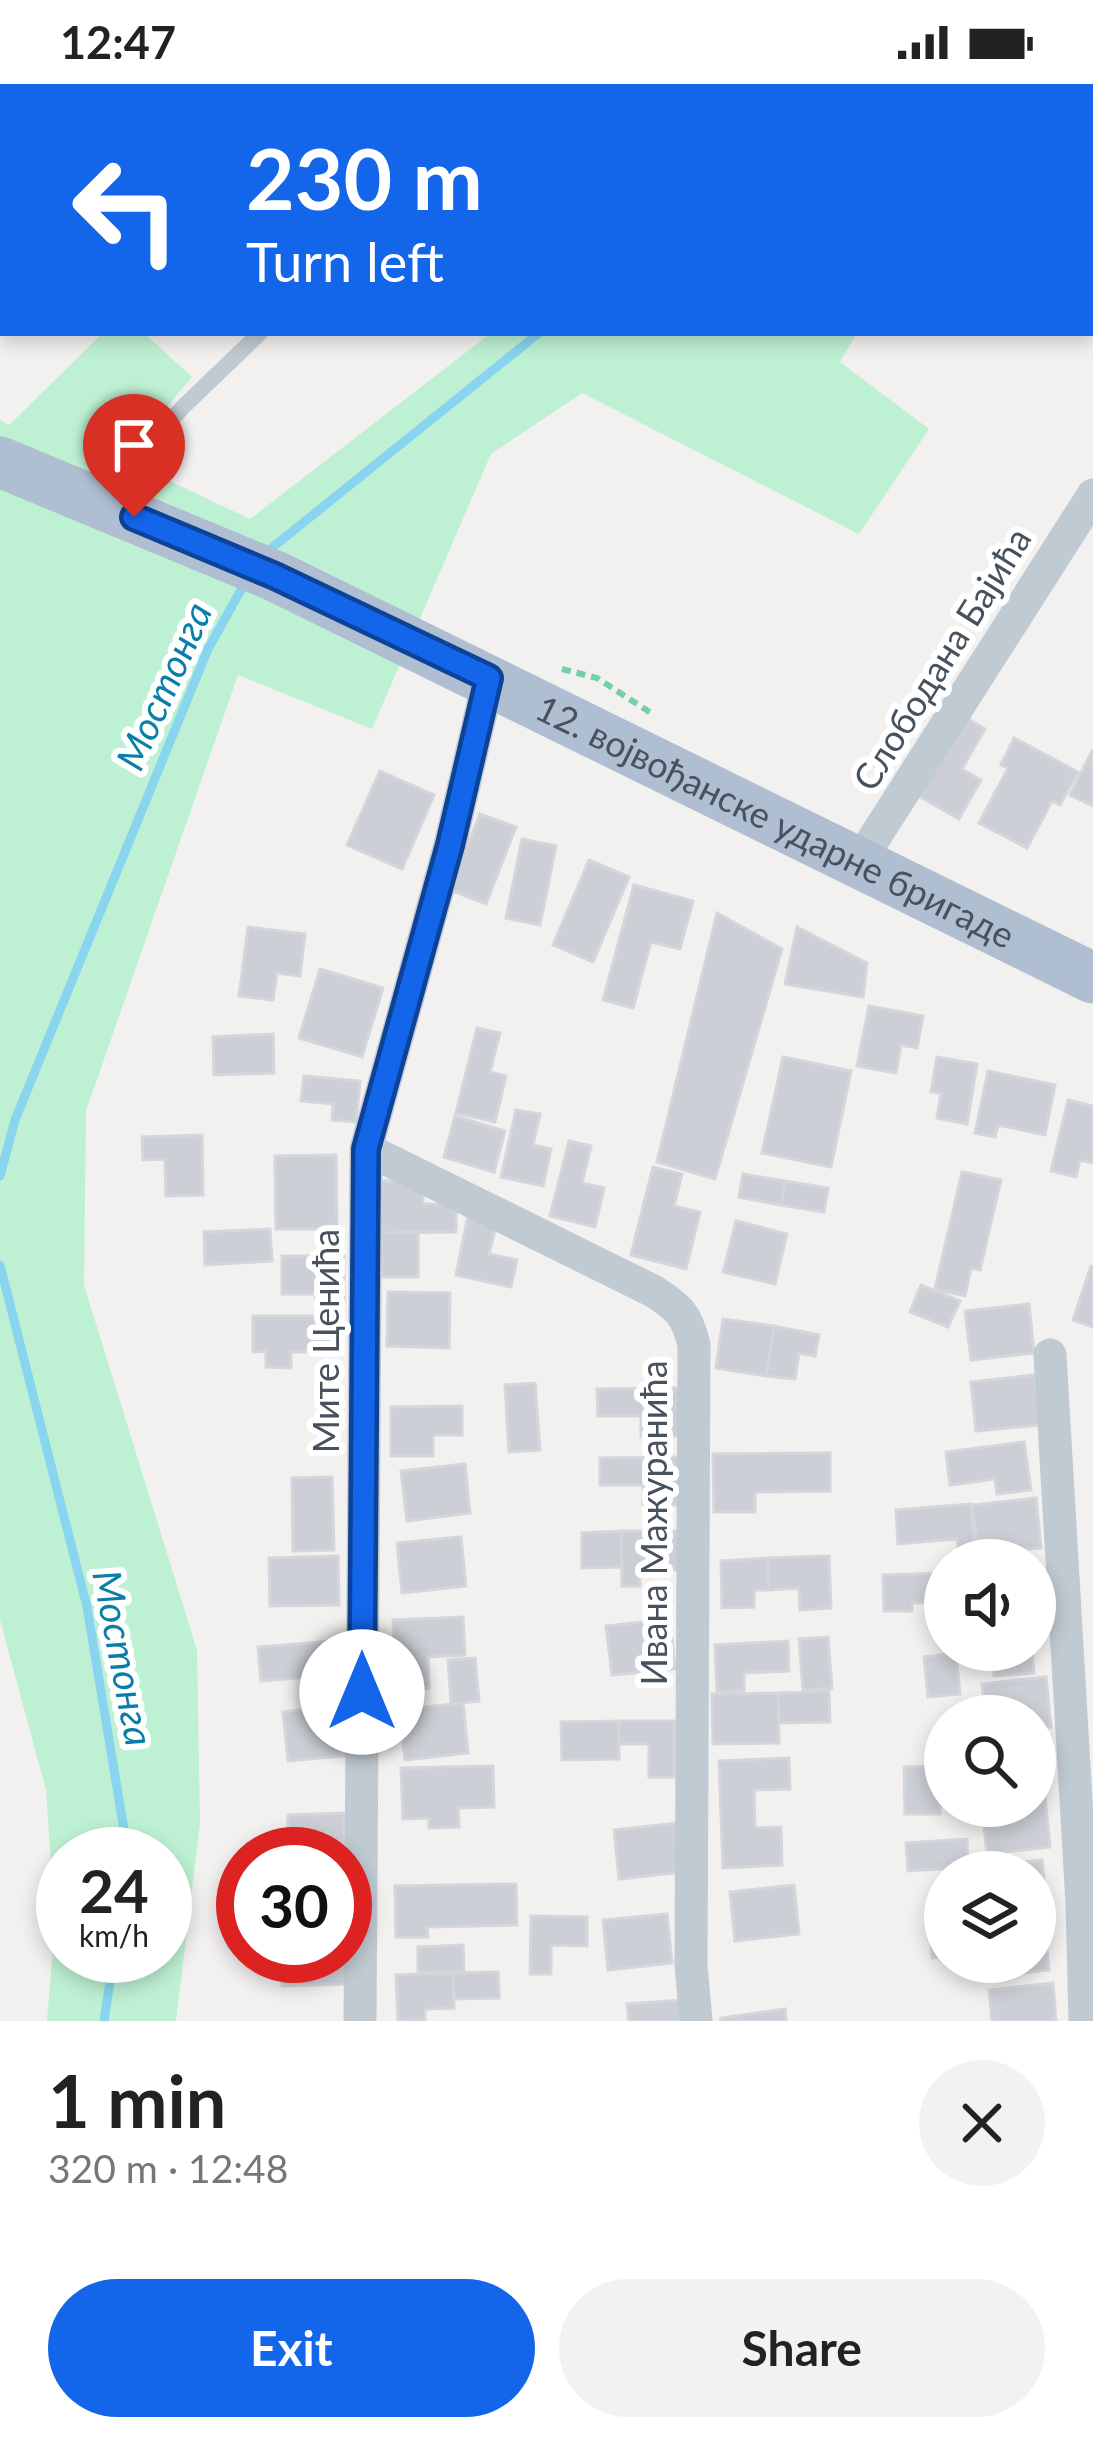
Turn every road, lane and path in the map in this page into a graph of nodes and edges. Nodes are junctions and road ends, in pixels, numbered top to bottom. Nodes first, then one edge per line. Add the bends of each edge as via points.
1 (257, 336) edge
2 (0, 462) edge
3 (1093, 495) edge
4 (98, 502) junction
5 (489, 678) junction
6 (857, 865) junction
7 (1093, 978) edge
8 (366, 1149) junction
9 (1050, 1355) dead end
10 (1088, 1907) edge
11 (359, 2021) edge
12 (696, 2021) edge
13 (1085, 2021) edge

1 - 4 lane
2 - 4 main road, 12. војвођанске ударне бригаде
3 - 6 street, Слободана Бајића
4 - 5 main road, 12. војвођанске ударне бригаде
5 - 6 main road, 12. војвођанске ударне бригаде
5 - 8 street, Мите Ценића
6 - 7 main road, 12. војвођанске ударне бригаде
8 - 11 street, Мите Ценића
8 - 12 street, Ивана Мажуранића via 653,1291 688,1321
9 - 10 street
10 - 13 street

